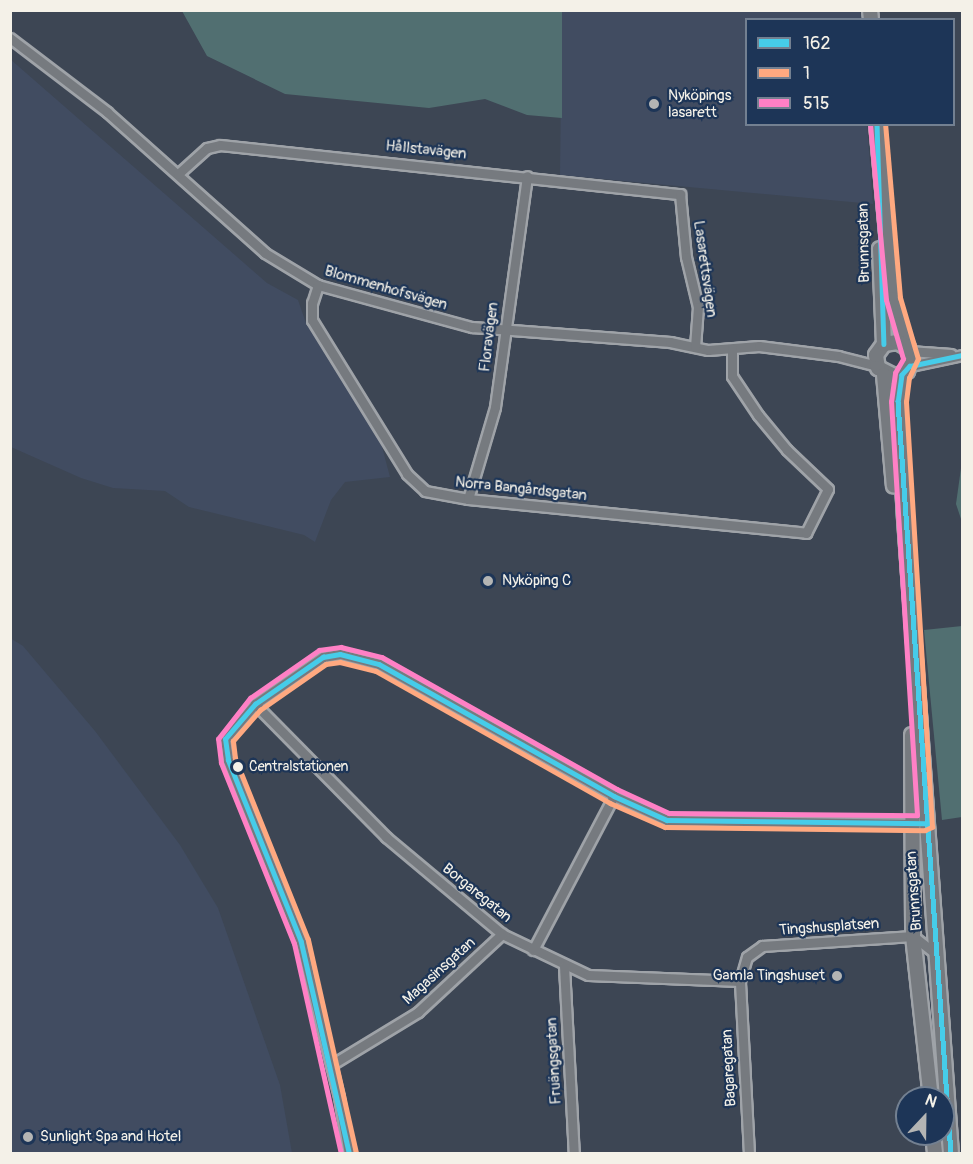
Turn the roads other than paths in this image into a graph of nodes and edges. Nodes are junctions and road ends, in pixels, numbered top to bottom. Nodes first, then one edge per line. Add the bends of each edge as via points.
1 (10, 38) edge
2 (878, 126) edge
3 (879, 142) junction
4 (178, 174) junction
5 (527, 176) junction
6 (680, 194) joint
7 (318, 285) junction
8 (505, 329) junction
9 (881, 346) junction
10 (695, 347) junction
11 (732, 349) junction
12 (909, 350) junction
13 (838, 356) junction
14 (880, 370) junction
15 (906, 370) junction
16 (468, 499) junction
17 (255, 704) junction
18 (614, 796) junction
19 (919, 824) junction
20 (502, 934) junction
21 (913, 936) junction
22 (534, 950) junction
23 (934, 952) junction
24 (564, 966) junction
25 (740, 981) junction
26 (332, 1065) junction
27 (930, 1086) edge
28 (349, 1154) edge
29 (574, 1154) edge
30 (749, 1154) edge
31 (951, 1154) edge

1 - 4 street, Blommenhofsvägen via 107,112
2 - 3 main road, Brunnsgatan
3 - 9 main road, Brunnsgatan
3 - 12 main road, Brunnsgatan via 893,299
4 - 5 street, Hållstavägen via 207,148 220,145
4 - 7 street, Blommenhofsvägen via 265,253
5 - 6 street, Hållstavägen
5 - 8 street, Floravägen
6 - 10 street, Lasarettsvägen via 686,257 698,307
7 - 8 street, Blommenhofsvägen via 445,321
7 - 16 street, Norra Bangårdsgatan via 312,320 407,474 425,491
8 - 10 street, Blommenhofsvägen
8 - 16 street, Floravägen via 495,407
9 - 12 main road via 898,342
9 - 13 street, Blommenhofsvägen via 867,355
9 - 14 main road, Brunnsgatan
10 - 11 street, Blommenhofsvägen
11 - 13 street, Blommenhofsvägen via 759,346
11 - 16 street, Norra Bangårdsgatan via 732,376 745,396 787,450 828,489 806,533
12 - 15 main road, Brunnsgatan
12 - 15 street via 963,355
13 - 14 street, Blommenhofsvägen
14 - 15 main road
14 - 19 main road, Brunnsgatan via 912,705
15 - 19 main road, Brunnsgatan via 898,402
17 - 18 street via 323,657 340,654 360,658 379,664
17 - 20 street, Borgaregatan via 386,837
17 - 26 street via 225,739 228,760 301,942
18 - 19 street via 667,820
18 - 22 street
19 - 21 main road, Brunnsgatan
19 - 23 main road, Brunnsgatan
20 - 22 street, Borgaregatan
20 - 26 street, Magasinsgatan via 418,1012
21 - 23 street
21 - 25 street, Tingshusplatsen via 762,946 747,957
21 - 27 main road, Brunnsgatan
22 - 24 street, Borgaregatan
23 - 31 main road, Brunnsgatan
24 - 25 street, Borgaregatan via 588,975
24 - 29 street, Fruängsgatan
25 - 30 street, Bagaregatan
26 - 28 street

